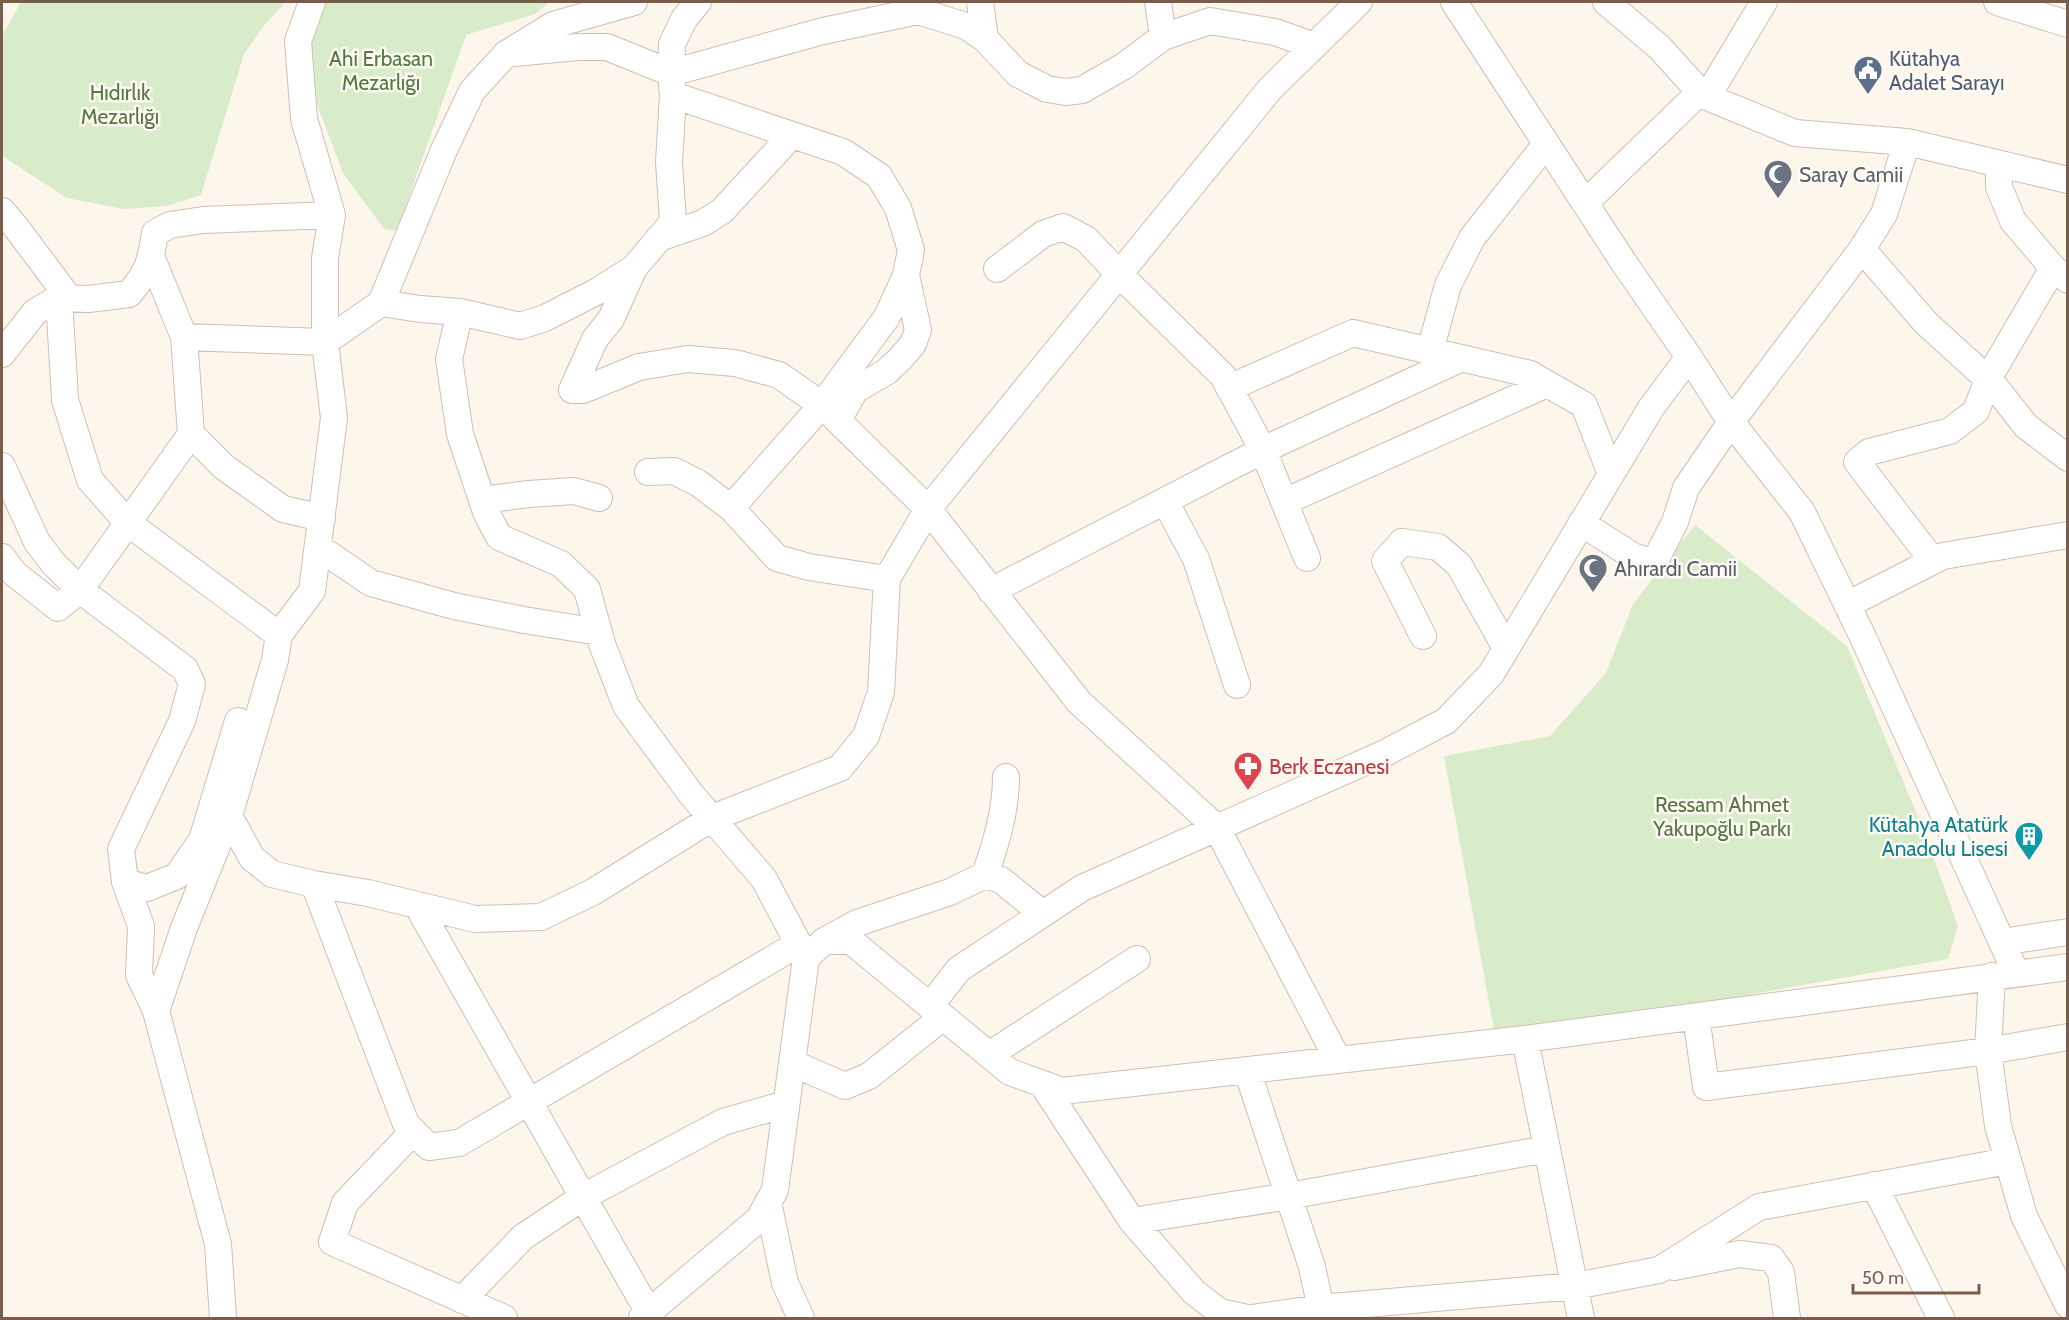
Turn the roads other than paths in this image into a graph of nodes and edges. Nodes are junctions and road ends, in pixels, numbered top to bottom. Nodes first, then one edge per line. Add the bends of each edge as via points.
1 (312, 2) edge
2 (634, 2) edge
3 (698, 2) edge
4 (980, 2) edge
5 (1158, 2) edge
6 (1359, 2) edge
7 (1454, 2) edge
8 (1606, 2) edge
9 (1764, 2) edge
10 (1997, 2) edge
11 (2067, 24) edge
12 (1163, 37) junction
13 (985, 39) junction
14 (1314, 46) junction
15 (506, 54) junction
16 (672, 84) junction
17 (1703, 95) junction
18 (792, 135) junction
19 (1907, 142) junction
20 (1546, 144) junction
21 (1999, 164) junction
22 (2067, 180) edge
23 (1585, 203) junction
24 (2, 211) edge
25 (332, 215) junction
26 (659, 238) junction
27 (1862, 249) junction
28 (152, 256) junction
29 (634, 268) junction
30 (997, 269) dead end
31 (2060, 274) edge
32 (906, 275) junction
33 (1120, 275) junction
34 (64, 298) junction
35 (381, 303) junction
36 (460, 312) junction
37 (184, 337) junction
38 (325, 342) junction
39 (1430, 351) junction
40 (2, 354) edge
41 (1689, 357) junction
42 (1462, 358) junction
43 (1988, 379) junction
44 (1547, 384) junction
45 (1229, 388) junction
46 (830, 413) junction
47 (1731, 422) junction
48 (191, 434) junction
49 (1263, 450) junction
50 (2067, 458) edge
51 (2, 466) edge
52 (648, 472) dead end
53 (1611, 474) junction
54 (599, 498) dead end
55 (482, 501) junction
56 (1165, 501) junction
57 (1284, 502) junction
58 (730, 508) junction
59 (928, 508) junction
60 (322, 518) junction
61 (128, 523) junction
62 (1581, 523) junction
63 (2067, 535) edge
64 (318, 547) junction
65 (2, 557) edge
66 (1307, 558) dead end
67 (1933, 561) junction
68 (887, 579) junction
69 (80, 590) junction
70 (991, 591) junction
71 (1847, 605) junction
72 (599, 632) junction
73 (279, 635) junction
74 (1422, 636) dead end
75 (1506, 648) junction
76 (274, 660) junction
77 (1237, 685) dead end
78 (1006, 777) dead end
79 (229, 816) junction
80 (712, 818) junction
81 (1217, 828) junction
82 (986, 875) junction
83 (125, 882) junction
84 (314, 884) junction
85 (417, 905) junction
86 (1043, 914) junction
87 (2067, 932) edge
88 (2002, 942) junction
89 (809, 948) junction
90 (1137, 959) dead end
91 (2067, 967) edge
92 (2004, 975) junction
93 (156, 1011) junction
94 (937, 1012) junction
95 (1696, 1016) junction
96 (2067, 1037) edge
97 (1525, 1039) junction
98 (1988, 1051) junction
99 (990, 1055) junction
100 (1338, 1060) junction
101 (792, 1063) junction
102 (1247, 1070) junction
103 (1043, 1085) junction
104 (529, 1102) junction
105 (786, 1104) junction
106 (413, 1132) junction
107 (1547, 1149) junction
108 (2008, 1161) junction
109 (1874, 1185) junction
110 (583, 1197) junction
111 (1288, 1197) junction
112 (768, 1202) junction
113 (1132, 1221) junction
114 (1659, 1270) junction
115 (1575, 1286) junction
116 (462, 1300) junction
117 (2067, 1305) edge
118 (658, 1312) edge
119 (1322, 1313) edge
120 (223, 1318) edge
121 (504, 1318) edge
122 (801, 1318) edge
123 (1247, 1318) edge
124 (1252, 1318) edge
125 (1581, 1318) edge
126 (1787, 1318) edge
127 (1941, 1318) edge

1 - 25 street via 298,40 304,119
2 - 15 street via 553,25
3 - 16 street via 672,44
4 - 13 street
5 - 12 street
6 - 14 street
7 - 20 street
8 - 17 street via 1659,47
9 - 17 street
10 - 11 street
12 - 13 street via 1082,90 1066,92 1047,89 1018,74
12 - 14 street via 1210,21 1275,32
13 - 16 street via 966,26 918,11 823,31
14 - 33 street via 1270,89
15 - 16 street via 607,47
15 - 35 street via 472,91
16 - 18 street
16 - 26 street via 669,162 673,222
17 - 19 street via 1795,133
17 - 23 street
18 - 26 street via 722,211 703,223
18 - 32 street via 843,152 879,176 898,208 912,250
19 - 21 street
19 - 27 street via 1884,214
20 - 23 street
20 - 39 street via 1472,238 1448,285
21 - 22 street
21 - 31 street via 1999,187 2013,221
23 - 41 street
24 - 34 street
25 - 28 street via 170,225 155,233
25 - 38 street via 326,258
26 - 29 street
27 - 43 street via 1926,323
27 - 47 street
28 - 34 street via 144,276 129,294
28 - 37 street
29 - 36 street via 555,313 520,326
29 - 46 street via 572,390 583,390 639,367 688,359 735,363 779,375
30 - 33 street via 1044,234 1063,227 1086,238
31 - 43 street
32 - 46 street via 887,317
32 - 46 street via 918,330 913,344 885,372 855,390
33 - 45 street via 1223,376
33 - 59 street
34 - 40 street via 35,312
34 - 61 street via 65,400 90,480
35 - 36 street
35 - 38 street
36 - 55 street via 449,359 460,434
37 - 38 street
37 - 48 street
38 - 60 street via 334,418
39 - 42 street
39 - 45 street via 1353,333
41 - 47 street
41 - 53 street via 1651,408
42 - 44 street via 1530,374
42 - 49 street
43 - 50 street via 2026,426
43 - 67 street via 1976,411 1950,431 1869,452 1857,462
44 - 53 street via 1584,405
44 - 57 street
45 - 49 street
46 - 58 street
46 - 59 street
47 - 62 street via 1686,488 1675,522 1657,557 1647,561 1633,556
47 - 71 street via 1802,512
48 - 60 street via 224,467 283,509
48 - 61 street
49 - 56 street
49 - 57 street
51 - 69 street via 36,542
52 - 58 street via 674,471 698,483
53 - 62 street
54 - 55 street via 574,491
55 - 72 street via 500,537 561,564 587,588
56 - 70 street
56 - 77 street via 1196,559
57 - 66 street
58 - 68 street via 777,558
59 - 68 street
59 - 70 street
60 - 64 street
61 - 69 street
61 - 73 street
62 - 75 street
63 - 67 street via 1943,556
64 - 72 street via 371,583 454,606
64 - 73 street via 312,591
65 - 69 street via 15,574 58,608
67 - 71 street
68 - 80 street via 881,692 866,736 840,768
69 - 83 street via 185,669 192,684 182,721 121,849
70 - 81 street via 1079,702
71 - 88 street
72 - 80 street via 626,706
73 - 76 street
74 - 75 street via 1385,561 1402,542 1438,547 1459,565
75 - 81 street via 1491,674 1446,721 1385,753
76 - 79 street
76 - 83 street via 259,654 202,840 177,876 147,888
78 - 82 street via 997,840
79 - 84 street via 252,858 272,874
79 - 93 street
80 - 85 street via 593,892 541,917 475,919
80 - 89 street via 764,879
81 - 86 street via 1082,888
81 - 100 street
82 - 86 street via 1001,880
82 - 89 street via 950,892 857,923
83 - 93 street via 141,926 139,975
84 - 85 street
84 - 106 street via 406,1124
85 - 104 street
86 - 94 street via 959,969
87 - 88 street
88 - 92 street
89 - 94 street via 851,941
89 - 101 street
89 - 104 street
90 - 99 street
91 - 92 street
92 - 95 street
92 - 98 street
93 - 120 street via 218,1244
94 - 99 street
94 - 101 street via 869,1076 845,1086
95 - 97 street
95 - 98 street via 1706,1087
96 - 98 street
97 - 100 street
97 - 107 street
98 - 108 street via 1998,1126
99 - 103 street via 1010,1072
100 - 102 street
101 - 105 street
102 - 103 street via 1062,1091
102 - 111 street
103 - 113 street
104 - 106 street via 459,1143 429,1147
104 - 110 street
105 - 110 street via 723,1122
105 - 112 street via 775,1190
106 - 116 street via 345,1203 332,1242
107 - 111 street
107 - 115 street
108 - 109 street
108 - 117 street via 2025,1216
109 - 114 street via 1759,1207
109 - 127 street
110 - 116 street via 523,1237
110 - 118 street
111 - 113 street
111 - 119 street via 1312,1267
112 - 118 street via 759,1219
112 - 122 street via 785,1283
113 - 123 street via 1194,1292 1220,1312
114 - 115 street
114 - 126 street via 1740,1254 1771,1258 1781,1272
115 - 119 street
115 - 125 street
116 - 121 street
119 - 124 street

